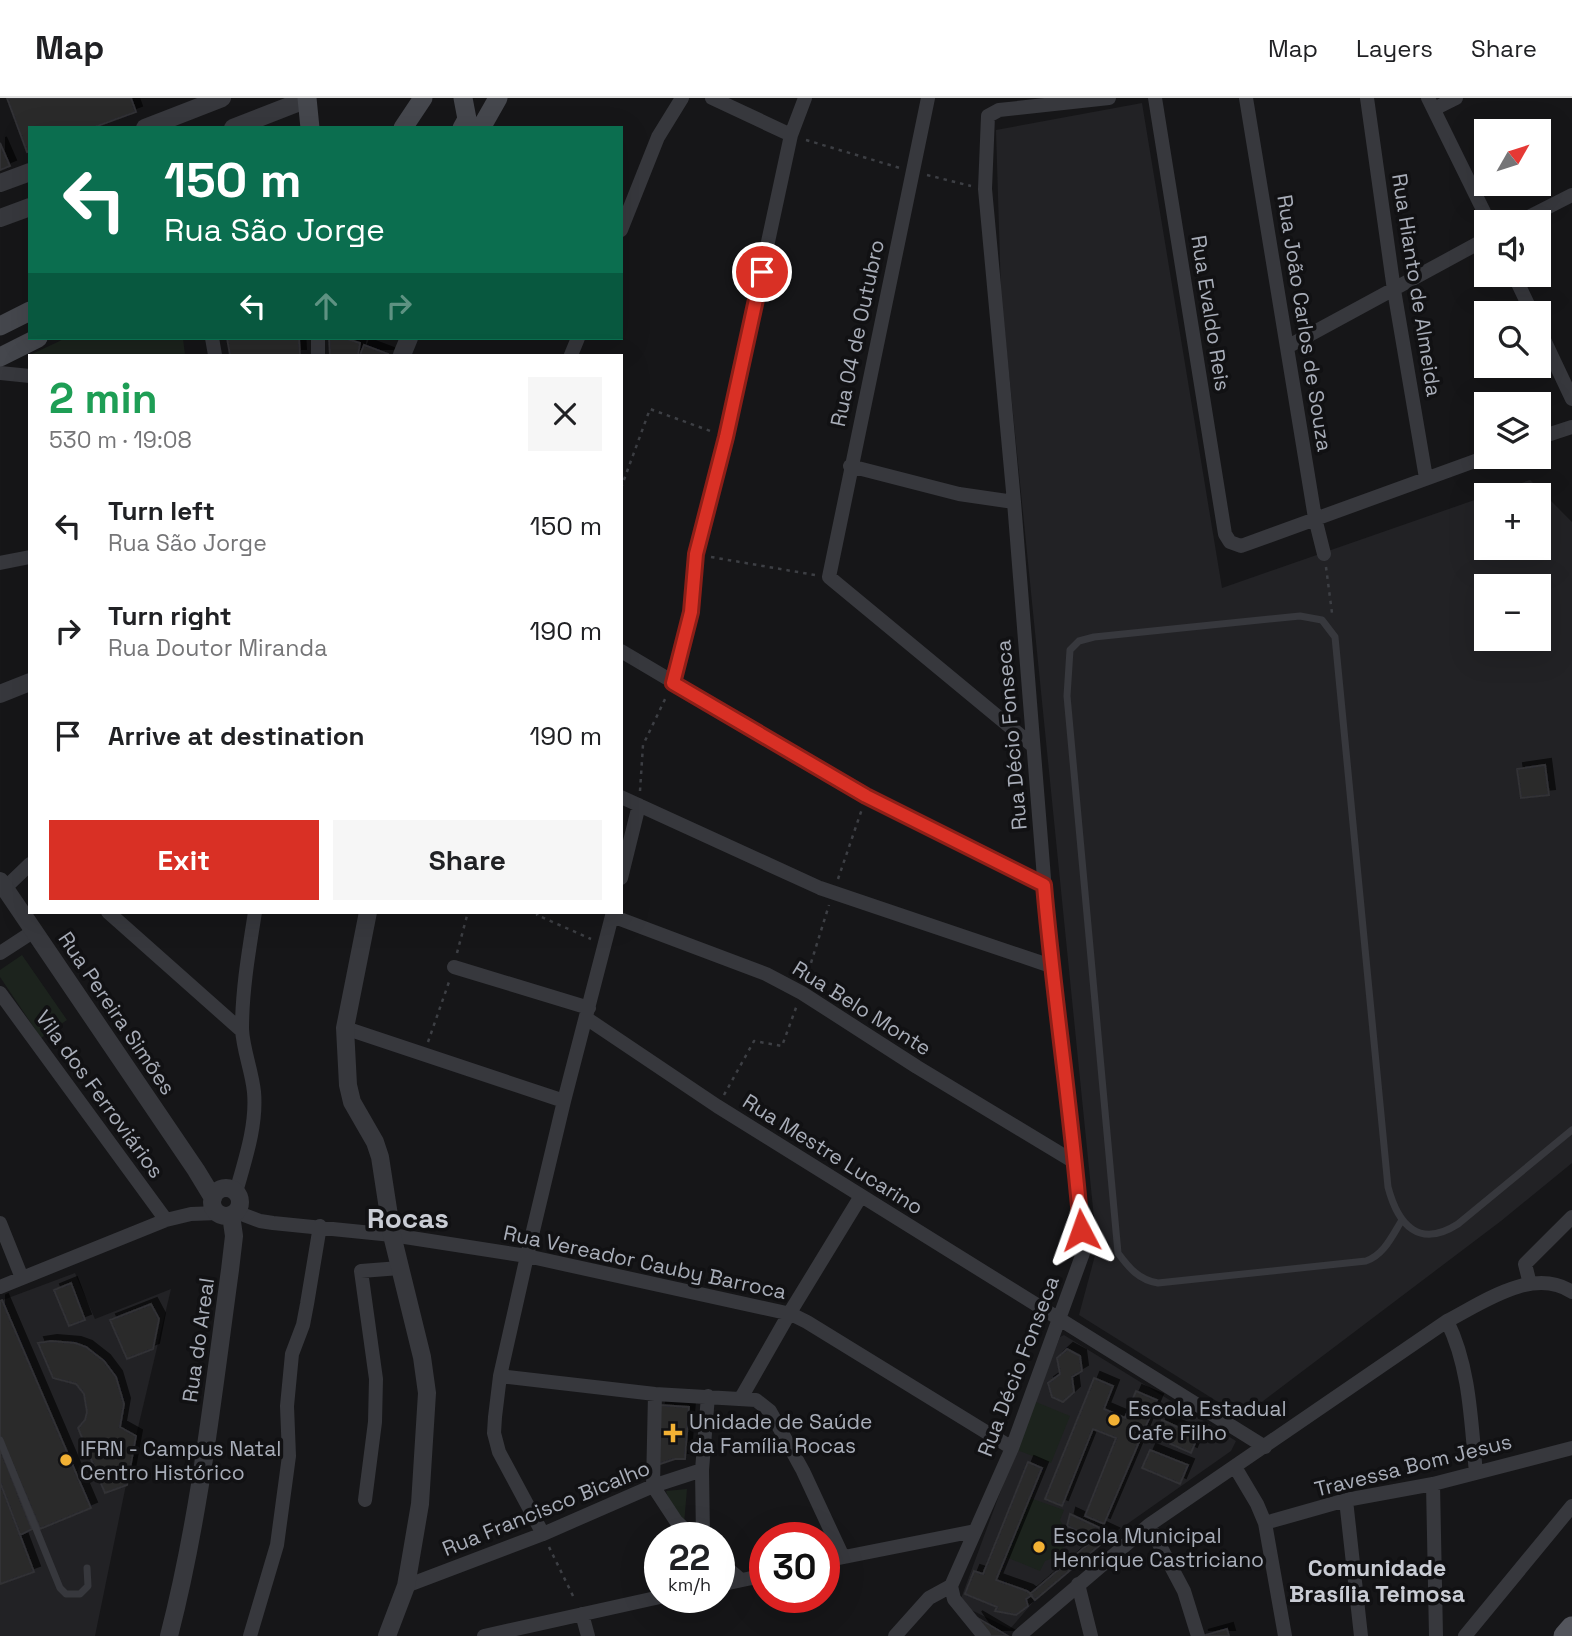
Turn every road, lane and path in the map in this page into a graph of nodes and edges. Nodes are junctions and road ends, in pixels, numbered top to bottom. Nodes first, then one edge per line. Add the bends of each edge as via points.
1 (222, 98) edge
2 (307, 98) edge
3 (424, 98) edge
4 (463, 98) edge
5 (498, 98) edge
6 (682, 98) edge
7 (712, 98) edge
8 (805, 98) edge
9 (928, 98) edge
10 (1109, 98) edge
11 (1155, 98) edge
12 (1246, 98) edge
13 (1382, 98) edge
14 (1456, 98) edge
15 (1054, 102) edge
16 (1368, 103) edge
17 (1431, 104) edge
18 (150, 126) edge
19 (238, 126) edge
20 (310, 126) edge
21 (404, 126) edge
22 (464, 126) edge
23 (482, 126) edge
24 (791, 135) junction
25 (912, 172) junction
26 (28, 173) edge
27 (0, 183) edge
28 (985, 189) junction
29 (1572, 195) edge
30 (28, 208) edge
31 (1483, 210) edge
32 (1543, 210) edge
33 (0, 218) edge
34 (623, 225) edge
35 (1474, 246) edge
36 (1394, 290) junction
37 (28, 313) edge
38 (0, 326) edge
39 (34, 340) edge
40 (1287, 347) junction
41 (1551, 355) edge
42 (0, 357) edge
43 (0, 373) edge
44 (28, 376) edge
45 (1572, 399) edge
46 (1572, 427) edge
47 (1551, 434) edge
48 (726, 437) junction
49 (1474, 461) edge
50 (850, 467) junction
51 (1426, 478) junction
52 (623, 483) edge
53 (1014, 502) junction
54 (1315, 518) junction
55 (696, 554) junction
56 (1324, 554) joint
57 (28, 556) edge
58 (0, 563) edge
59 (828, 577) junction
60 (1335, 637) junction
61 (623, 652) edge
62 (28, 683) edge
63 (673, 683) junction
64 (0, 694) edge
65 (1032, 745) junction
66 (866, 796) junction
67 (623, 798) edge
68 (639, 805) junction
69 (28, 866) edge
70 (623, 870) edge
71 (2, 885) edge
72 (1044, 885) junction
73 (833, 892) junction
74 (110, 914) edge
75 (255, 914) edge
76 (368, 914) edge
77 (467, 914) edge
78 (537, 914) edge
79 (612, 914) edge
80 (34, 931) junction
81 (604, 945) junction
82 (0, 953) edge
83 (454, 967) junction
84 (1051, 967) junction
85 (0, 993) edge
86 (802, 993) junction
87 (587, 1013) junction
88 (345, 1028) junction
89 (242, 1031) junction
90 (424, 1054) junction
91 (564, 1101) junction
92 (717, 1106) junction
93 (1572, 1130) edge
94 (1076, 1163) junction
95 (861, 1196) junction
96 (224, 1203) junction
97 (1572, 1217) edge
98 (172, 1218) junction
99 (1402, 1220) junction
100 (0, 1223) edge
101 (320, 1226) junction
102 (391, 1234) junction
103 (527, 1256) junction
104 (400, 1268) junction
105 (22, 1278) junction
106 (1530, 1284) junction
107 (0, 1287) edge
108 (1572, 1292) edge
109 (789, 1314) junction
110 (1060, 1321) junction
111 (1447, 1321) junction
112 (500, 1376) junction
113 (655, 1394) junction
114 (708, 1396) junction
115 (744, 1398) junction
116 (0, 1440) edge
117 (1265, 1447) junction
118 (1012, 1448) junction
119 (1572, 1448) edge
120 (1235, 1467) junction
121 (702, 1471) junction
122 (1476, 1472) junction
123 (1433, 1484) junction
124 (653, 1486) junction
125 (365, 1500) dead end
126 (1346, 1500) junction
127 (1572, 1506) edge
128 (677, 1522) edge
129 (703, 1522) edge
130 (1265, 1523) junction
131 (1149, 1525) junction
132 (975, 1531) junction
133 (542, 1534) junction
134 (844, 1557) junction
135 (840, 1558) edge
136 (87, 1568) dead end
137 (735, 1575) edge
138 (749, 1578) edge
139 (741, 1580) junction
140 (735, 1581) edge
141 (1078, 1584) junction
142 (406, 1586) junction
143 (951, 1586) junction
144 (644, 1600) edge
145 (582, 1614) junction
146 (1572, 1628) edge
147 (169, 1636) edge
148 (250, 1636) edge
149 (387, 1636) edge
150 (484, 1636) edge
151 (588, 1636) edge
152 (895, 1636) edge
153 (984, 1636) edge
154 (1019, 1636) edge
155 (1091, 1636) edge
156 (1198, 1636) edge
157 (1285, 1636) edge
158 (1361, 1636) edge
159 (1436, 1636) edge
160 (1465, 1636) edge
161 (1565, 1636) edge

1 - 18 street
2 - 19 street
2 - 20 main road
3 - 21 main road
4 - 22 main road
5 - 23 main road
6 - 34 street via 658,137
7 - 24 street
8 - 24 street
9 - 25 street, Rua 04 de Outubro
10 - 15 street
11 - 54 street, Rua Evaldo Reis via 1225,534 1241,546
12 - 40 street, Rua João Carlos de Souza
13 - 16 street
14 - 17 street
15 - 28 street, Rua Décio Fonseca via 999,110 988,116
16 - 36 street, Rua Hianto de Almeida
17 - 31 street
24 - 25 path
24 - 48 street
25 - 28 path
25 - 50 street, Rua 04 de Outubro
26 - 27 street
28 - 53 street, Rua Décio Fonseca
29 - 32 street
30 - 33 street
35 - 36 street
36 - 40 street
36 - 51 street, Rua Hianto de Almeida
37 - 38 main road
39 - 42 main road
40 - 54 street, Rua João Carlos de Souza
41 - 45 street
43 - 44 street
46 - 47 street
48 - 52 path via 650,409
48 - 55 street
49 - 51 street
50 - 53 street via 959,494
50 - 59 street, Rua 04 de Outubro
51 - 54 street
53 - 65 street, Rua Décio Fonseca
54 - 56 street, Rua João Carlos de Souza
55 - 59 path
55 - 63 street via 691,612
56 - 60 path
57 - 58 street
59 - 65 street
60 - 99 lane via 1388,1187
60 - 99 lane via 1322,620 1300,616 1094,637 1079,641 1070,650 1067,696 1118,1253 1136,1274 1158,1283 1366,1261 1381,1252
61 - 63 street
62 - 64 street
63 - 66 street
63 - 68 path via 643,746
65 - 72 street, Rua Décio Fonseca
66 - 72 street
66 - 73 path
67 - 68 street
68 - 70 street
68 - 73 street
69 - 71 street
71 - 80 street, Rua Pereira Simões
72 - 84 street, Rua Décio Fonseca
73 - 84 street
73 - 86 path
74 - 89 street
75 - 89 street
76 - 88 street
77 - 83 path
78 - 81 path
79 - 81 street
79 - 86 street, Rua Belo Monte via 766,974
80 - 82 street
80 - 96 street, Rua Pereira Simões via 196,1170
81 - 87 street
83 - 87 street, Rua Mestre Lucarino
83 - 90 path
84 - 94 street, Rua Décio Fonseca
85 - 98 street, Vila dos Ferroviários
86 - 92 path via 782,1046 754,1041
86 - 94 street, Rua Belo Monte
87 - 91 street
87 - 92 street, Rua Mestre Lucarino
88 - 90 street
88 - 102 street via 348,1085 380,1157
89 - 96 street via 254,1094 253,1124 246,1157
90 - 91 street
91 - 103 street
92 - 95 street, Rua Mestre Lucarino
93 - 99 lane via 1443,1234 1414,1231
94 - 110 street, Rua Décio Fonseca via 1083,1253
95 - 109 street
95 - 110 street, Rua Mestre Lucarino
96 - 98 street
96 - 101 street, Rua Vereador Cauby Barroca via 260,1221
96 - 147 street, Rua do Areal via 234,1236 230,1270 200,1490
97 - 106 street via 1525,1264
98 - 105 street
100 - 105 street
101 - 102 street, Rua Vereador Cauby Barroca
101 - 148 street via 303,1325 292,1354 289,1456 277,1545
102 - 103 street, Rua Vereador Cauby Barroca
102 - 104 street
103 - 109 street, Rua Vereador Cauby Barroca
103 - 112 street
104 - 125 street via 361,1271 376,1379
104 - 142 street via 427,1393 420,1504
105 - 107 street
106 - 108 street via 1555,1284
106 - 111 street
109 - 115 street
109 - 118 street, Rua Vereador Cauby Barroca
110 - 117 street, Rua Mestre Lucarino
110 - 118 street, Rua Décio Fonseca
111 - 117 street
111 - 122 street via 1462,1363
112 - 113 street
112 - 133 street via 494,1433 499,1452
113 - 114 street
113 - 124 street
114 - 115 street
114 - 121 street
115 - 134 street via 756,1400 770,1411
116 - 136 lane via 60,1588 66,1594 80,1594 88,1586
117 - 120 street
118 - 132 street, Rua Décio Fonseca
119 - 122 street, Travessa Bom Jesus
120 - 130 street
120 - 131 street
121 - 124 street, Rua Francisco Bicalho
121 - 129 street
122 - 123 street, Travessa Bom Jesus
123 - 126 street, Travessa Bom Jesus
123 - 159 street
124 - 128 street
124 - 133 street, Rua Francisco Bicalho
126 - 130 street, Travessa Bom Jesus
126 - 158 street
127 - 160 street
130 - 157 street
131 - 141 street
131 - 156 street via 1184,1591
132 - 134 street
132 - 143 street, Rua Décio Fonseca
133 - 142 street, Rua Francisco Bicalho
133 - 145 path
134 - 135 street
137 - 139 street
138 - 139 street
139 - 140 street
141 - 154 street
141 - 155 street
142 - 149 street
143 - 152 street via 929,1598
143 - 153 street via 954,1599
144 - 145 street
145 - 150 street
145 - 151 street
146 - 161 main road

